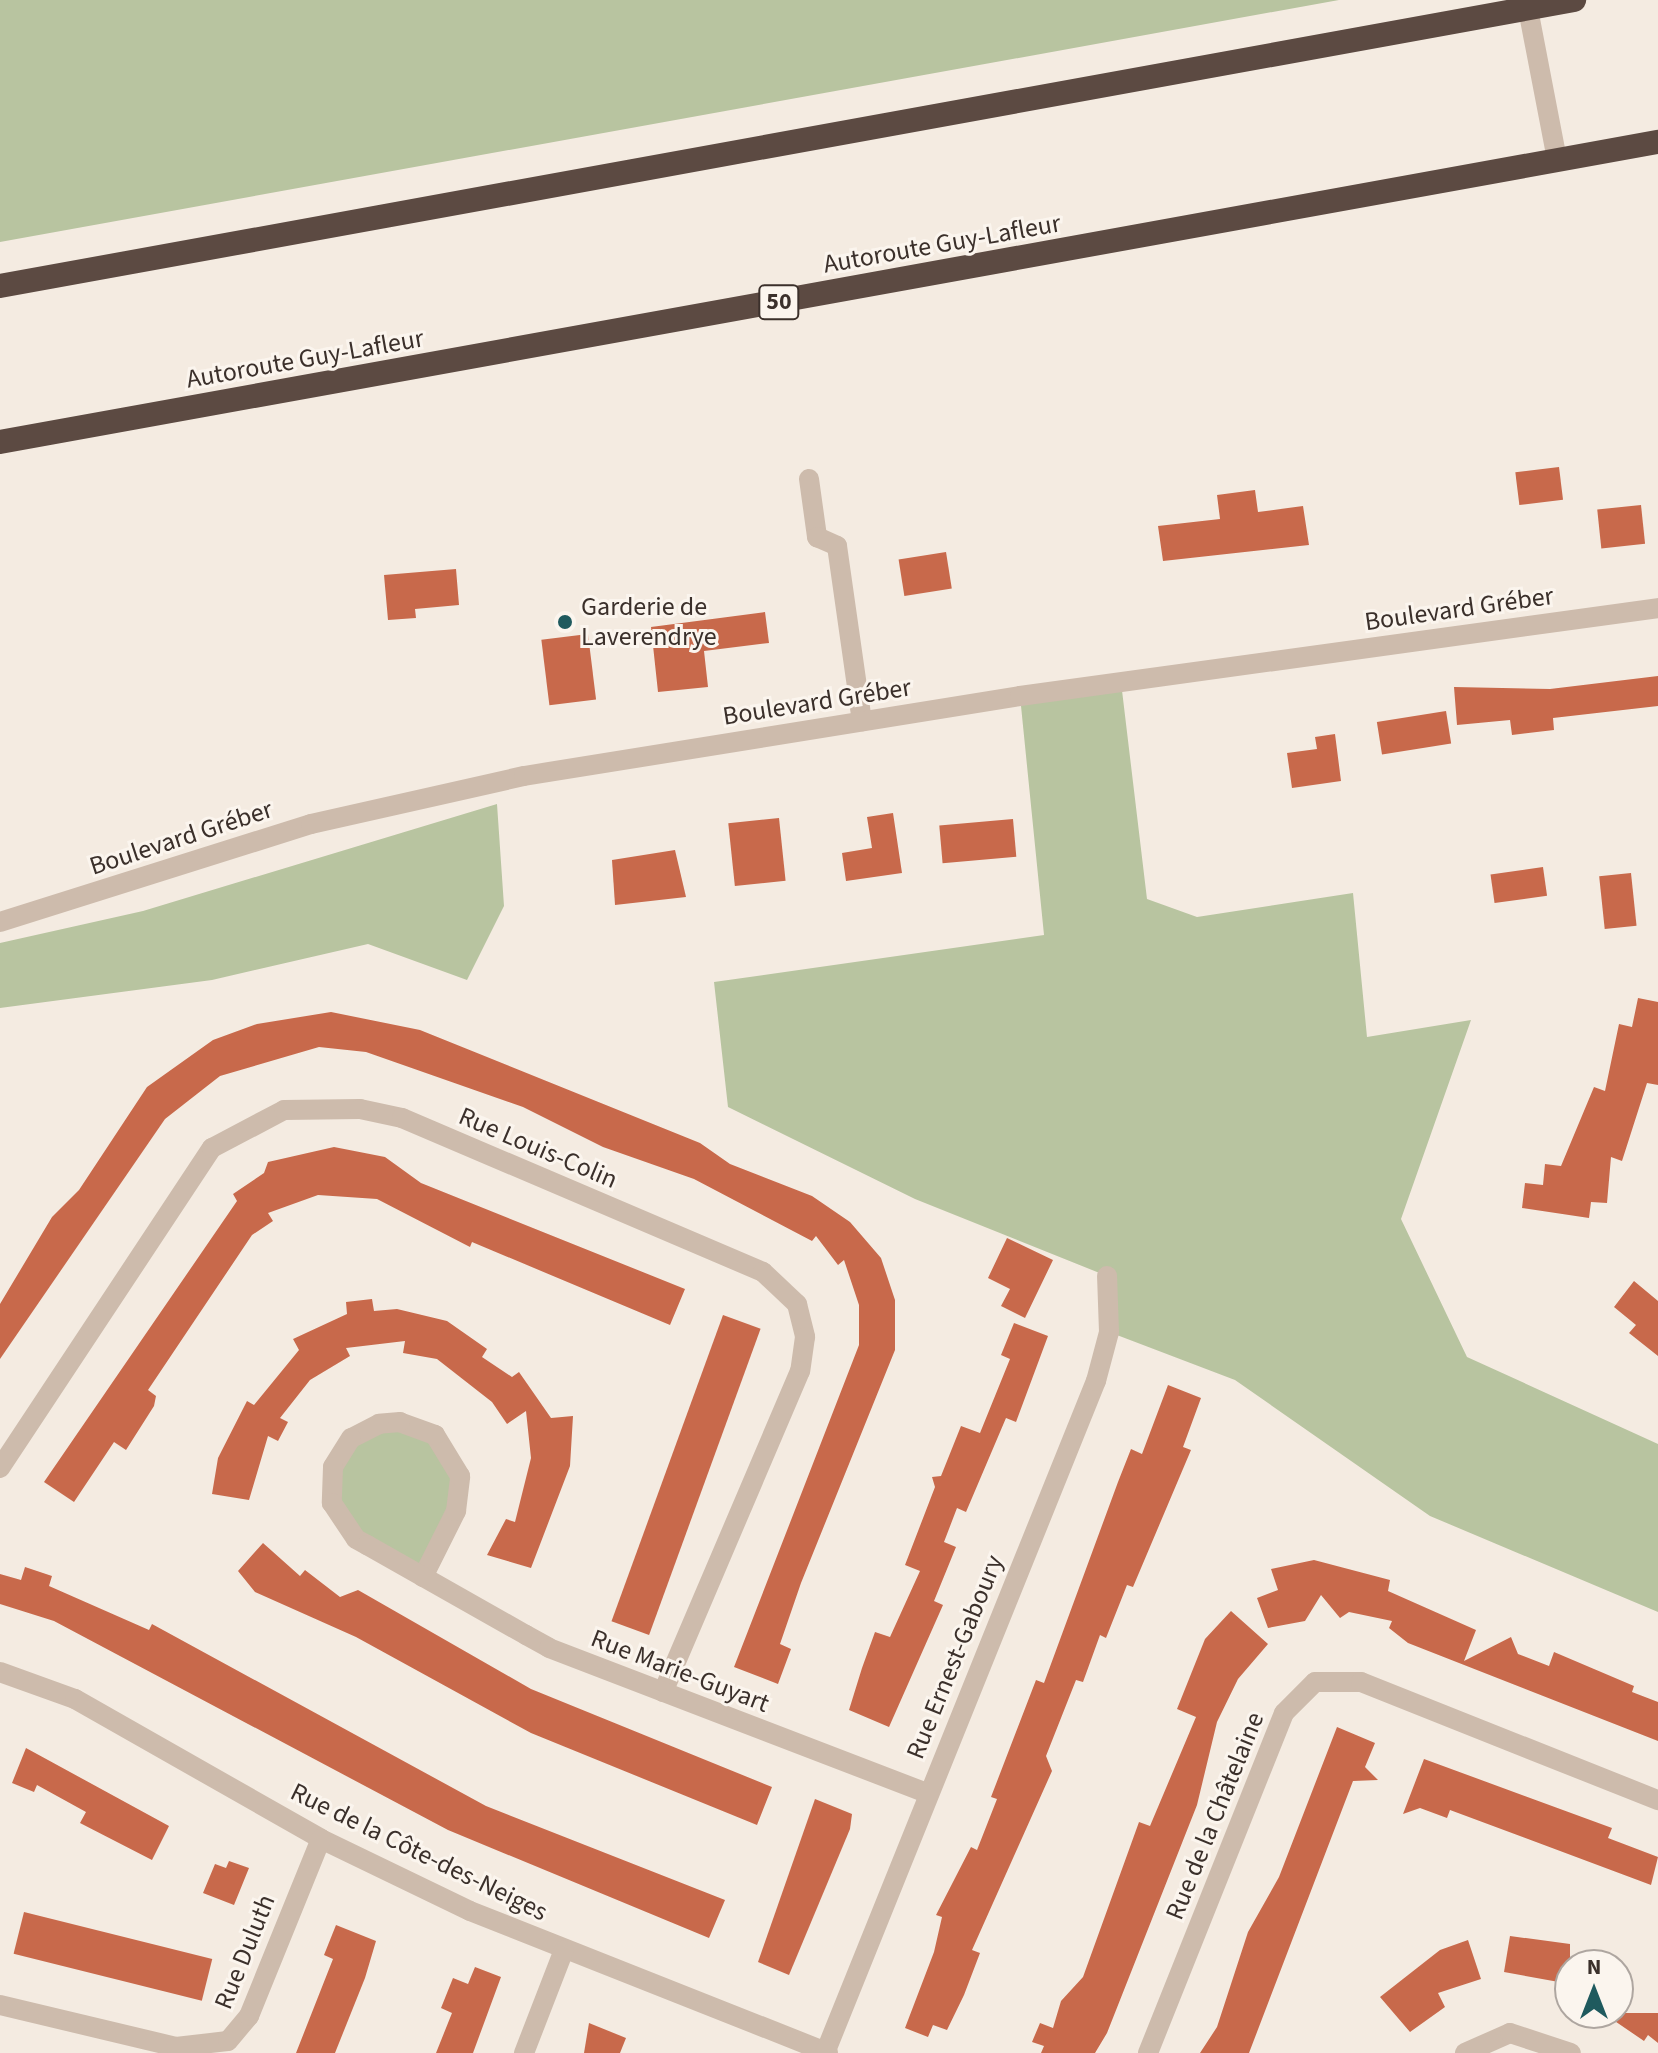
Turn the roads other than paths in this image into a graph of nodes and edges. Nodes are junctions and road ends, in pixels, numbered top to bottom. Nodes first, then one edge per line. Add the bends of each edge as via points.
1 (1574, 0) edge
2 (1528, 9) junction
3 (1658, 142) edge
4 (1557, 160) junction
5 (0, 286) edge
6 (0, 442) edge
7 (809, 479) dead end
8 (1658, 608) edge
9 (862, 721) junction
10 (0, 922) edge
11 (1107, 1276) dead end
12 (0, 1468) edge
13 (423, 1577) junction
14 (0, 1672) edge
15 (663, 1692) junction
16 (927, 1793) junction
17 (1658, 1800) edge
18 (321, 1839) junction
19 (564, 1950) junction
20 (0, 2005) edge
21 (524, 2053) edge
22 (826, 2053) edge
23 (1148, 2053) edge
24 (1465, 2053) edge
25 (1571, 2053) edge

1 - 2 highway
2 - 4 street
2 - 5 highway
3 - 4 highway, Autoroute Guy-Lafleur / 50
4 - 6 highway, Autoroute Guy-Lafleur / 50
7 - 9 street via 817,537 837,546
8 - 9 street, Boulevard Gréber
9 - 10 street, Boulevard Gréber via 411,799
11 - 16 street, Rue Ernest-Gaboury via 1109,1332 1096,1381
12 - 15 street, Rue Louis-Colin via 212,1148 284,1110 360,1109 402,1118 763,1272 797,1304 805,1337 800,1371
13 - 13 street, Rue Marie-Guyart via 356,1539 332,1503 342,1450 379,1424 400,1422 435,1435 460,1476 456,1511
13 - 15 street, Rue Marie-Guyart via 549,1648
14 - 18 street, Rue de la Côte-des-Neiges via 75,1699
15 - 16 street, Rue Marie-Guyart
16 - 22 street, Rue Ernest-Gaboury
17 - 23 street, Rue de la Châtelaine via 1361,1682 1315,1682 1284,1713
18 - 19 street, Rue de la Côte-des-Neiges
18 - 20 street, Rue Duluth via 249,2016 228,2041 176,2047
19 - 21 street
19 - 22 street, Rue de la Côte-des-Neiges
24 - 25 street via 1510,2033

